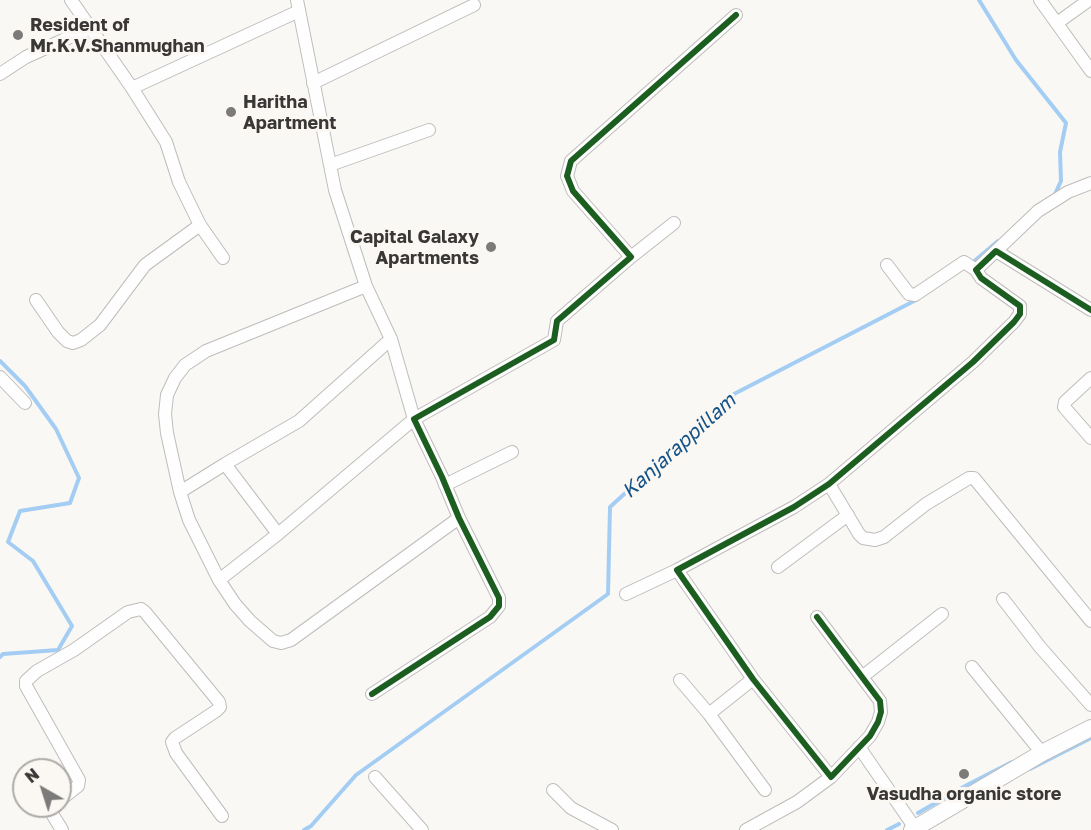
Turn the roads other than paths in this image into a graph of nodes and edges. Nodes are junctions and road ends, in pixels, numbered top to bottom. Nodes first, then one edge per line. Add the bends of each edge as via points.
1 (71, 0) edge
2 (1040, 0) edge
3 (1089, 0) edge
4 (474, 5) dead end
5 (298, 6) edge
6 (736, 15) dead end
7 (1057, 23) junction
8 (90, 28) junction
9 (1091, 71) edge
10 (0, 74) edge
11 (313, 83) junction
12 (132, 88) junction
13 (429, 130) dead end
14 (330, 165) junction
15 (1091, 183) edge
16 (674, 223) dead end
17 (200, 225) junction
18 (996, 251) junction
19 (631, 257) junction
20 (223, 258) dead end
21 (887, 265) dead end
22 (970, 266) junction
23 (366, 286) junction
24 (36, 300) dead end
25 (1091, 310) edge
26 (391, 339) junction
27 (0, 377) edge
28 (1091, 378) edge
29 (25, 403) dead end
30 (414, 419) junction
31 (1091, 438) edge
32 (512, 452) dead end
33 (225, 464) junction
34 (829, 484) junction
35 (445, 485) junction
36 (180, 492) junction
37 (848, 515) junction
38 (459, 518) junction
39 (278, 534) junction
40 (778, 567) dead end
41 (677, 570) junction
42 (219, 580) junction
43 (626, 594) dead end
44 (1003, 599) dead end
45 (942, 614) dead end
46 (817, 617) dead end
47 (1091, 621) edge
48 (972, 667) dead end
49 (862, 677) junction
50 (753, 679) junction
51 (680, 680) dead end
52 (372, 694) dead end
53 (1091, 705) edge
54 (709, 714) junction
55 (1091, 728) edge
56 (859, 747) junction
57 (1042, 753) junction
58 (68, 758) edge
59 (72, 764) edge
60 (375, 777) dead end
61 (831, 777) junction
62 (553, 790) dead end
63 (765, 790) dead end
64 (72, 791) edge
65 (222, 816) dead end
66 (913, 829) edge
67 (422, 830) edge
68 (612, 830) edge
69 (746, 830) edge

1 - 8 street
2 - 7 street
3 - 7 street
4 - 11 street
5 - 11 street
5 - 12 street
6 - 19 street via 571,161 567,176 573,191
7 - 9 street
8 - 10 street via 26,57
8 - 12 street
11 - 14 street
12 - 17 street via 166,142 179,182
13 - 14 street
14 - 23 street
15 - 18 street via 1038,211
16 - 19 street
17 - 20 street
17 - 24 street via 145,265 100,325 81,340 67,341
18 - 22 street
18 - 25 street
19 - 30 street via 557,321 554,340
21 - 22 street via 909,294 915,295
22 - 34 street via 981,279 1020,306 1020,315 973,362
23 - 26 street
23 - 36 street via 206,351 185,365 167,395 165,414
26 - 30 street
26 - 33 street via 299,421
27 - 29 street
28 - 31 street via 1064,407
30 - 35 street
30 - 39 street
32 - 35 street
33 - 36 street
33 - 39 street
34 - 37 street
34 - 41 street
35 - 38 street
36 - 42 street via 198,541
37 - 40 street
37 - 47 street via 863,538 875,540 926,504 974,478
38 - 42 street via 281,644 250,621
38 - 52 street via 499,598 499,606 490,617
39 - 42 street
41 - 43 street
41 - 50 street
44 - 53 street
45 - 49 street
46 - 49 street
48 - 57 street
49 - 56 street via 879,701 881,712 874,729
50 - 54 street
50 - 61 street
51 - 54 street
54 - 63 street
55 - 57 street
56 - 61 street
56 - 66 street
57 - 66 street
58 - 65 street via 26,681 128,612 141,609 219,702 216,711 172,742
59 - 64 street via 79,780
60 - 67 street
61 - 69 street via 797,802
62 - 68 street via 571,808

